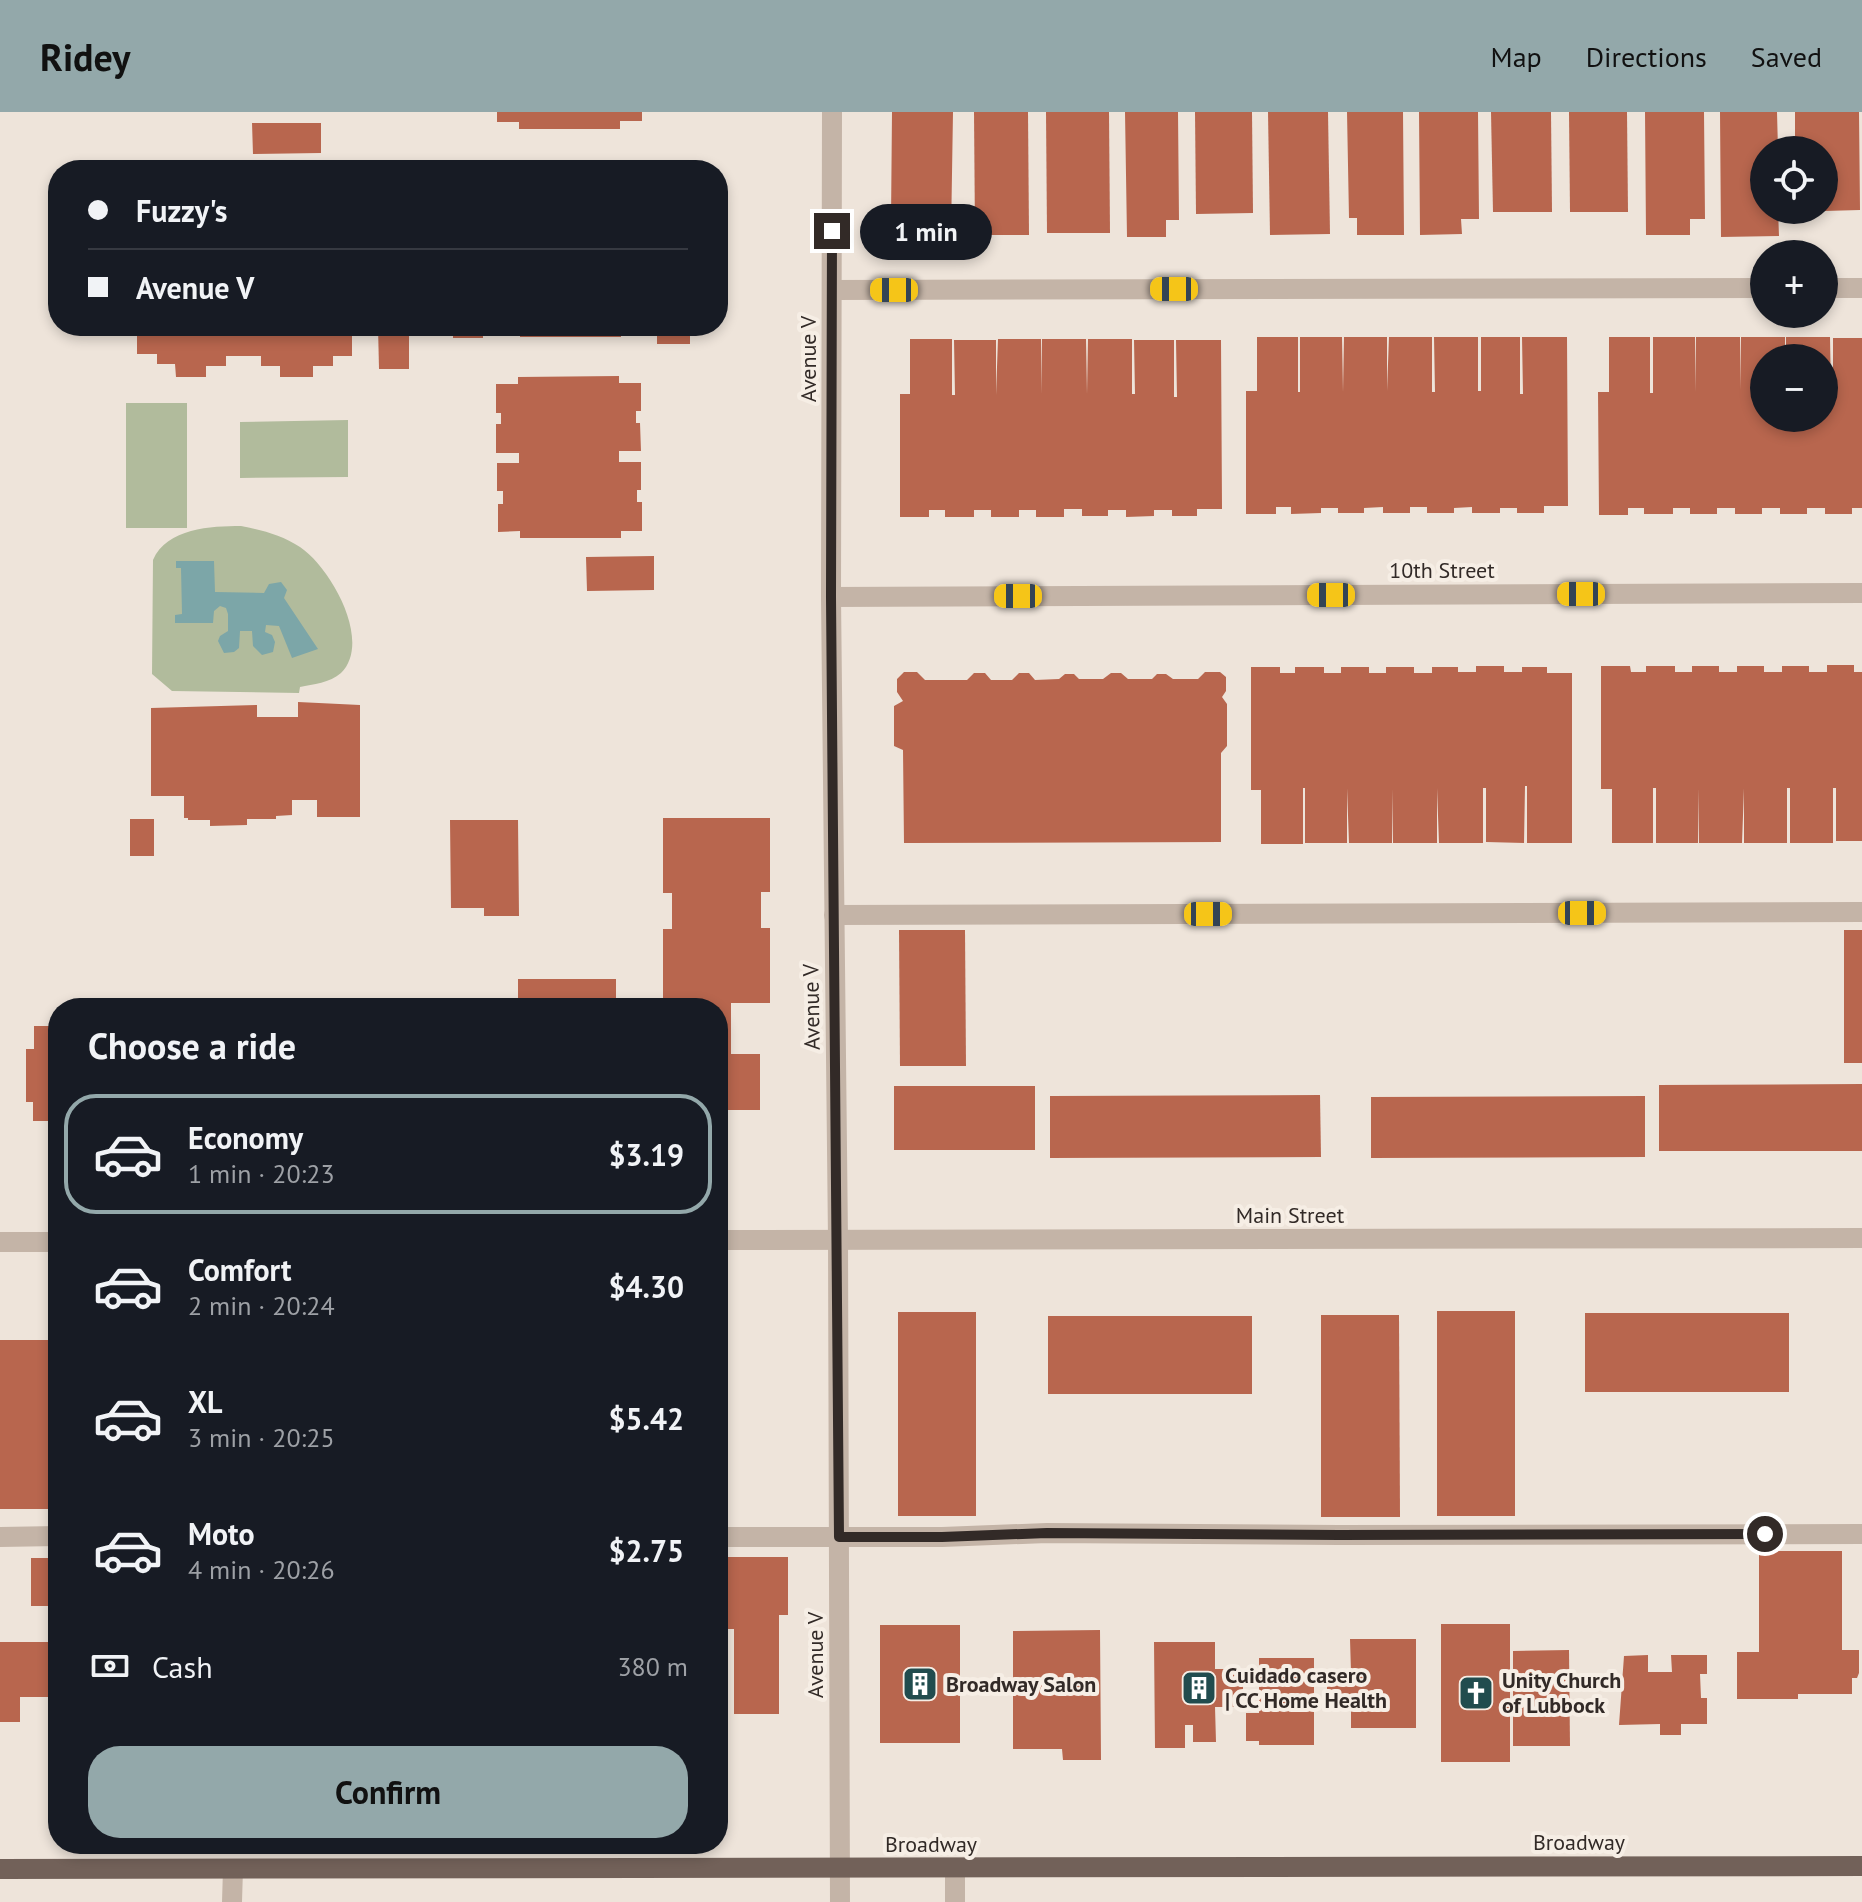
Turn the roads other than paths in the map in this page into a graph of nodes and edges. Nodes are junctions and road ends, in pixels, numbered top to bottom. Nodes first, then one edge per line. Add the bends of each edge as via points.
1 (832, 112) edge
2 (1750, 288) edge
3 (1838, 288) edge
4 (1862, 288) edge
5 (832, 290) junction
6 (1862, 593) edge
7 (831, 597) junction
8 (1862, 912) edge
9 (834, 915) junction
10 (1862, 1238) edge
11 (728, 1240) edge
12 (838, 1240) junction
13 (0, 1242) edge
14 (48, 1242) edge
15 (1862, 1534) edge
16 (48, 1536) edge
17 (0, 1537) edge
18 (728, 1537) edge
19 (839, 1537) junction
20 (1862, 1866) edge
21 (840, 1868) junction
22 (955, 1868) junction
23 (0, 1869) edge
24 (233, 1869) junction
25 (232, 1902) edge
26 (840, 1902) edge
27 (955, 1902) edge

1 - 5 street, Avenue V
2 - 5 street
3 - 4 street
5 - 7 street, Avenue V
6 - 7 street, 10th Street
7 - 9 street, Avenue V
8 - 9 street
9 - 12 street, Avenue V
10 - 12 street, Main Street
11 - 12 street, Main Street
12 - 19 street, Avenue V
13 - 14 street
15 - 19 street
16 - 17 street
18 - 19 street
19 - 21 street, Avenue V
20 - 22 main road, Broadway
21 - 22 main road, Broadway
21 - 24 main road, Broadway
21 - 26 street, Avenue V
22 - 27 street
23 - 24 main road, Broadway
24 - 25 street

